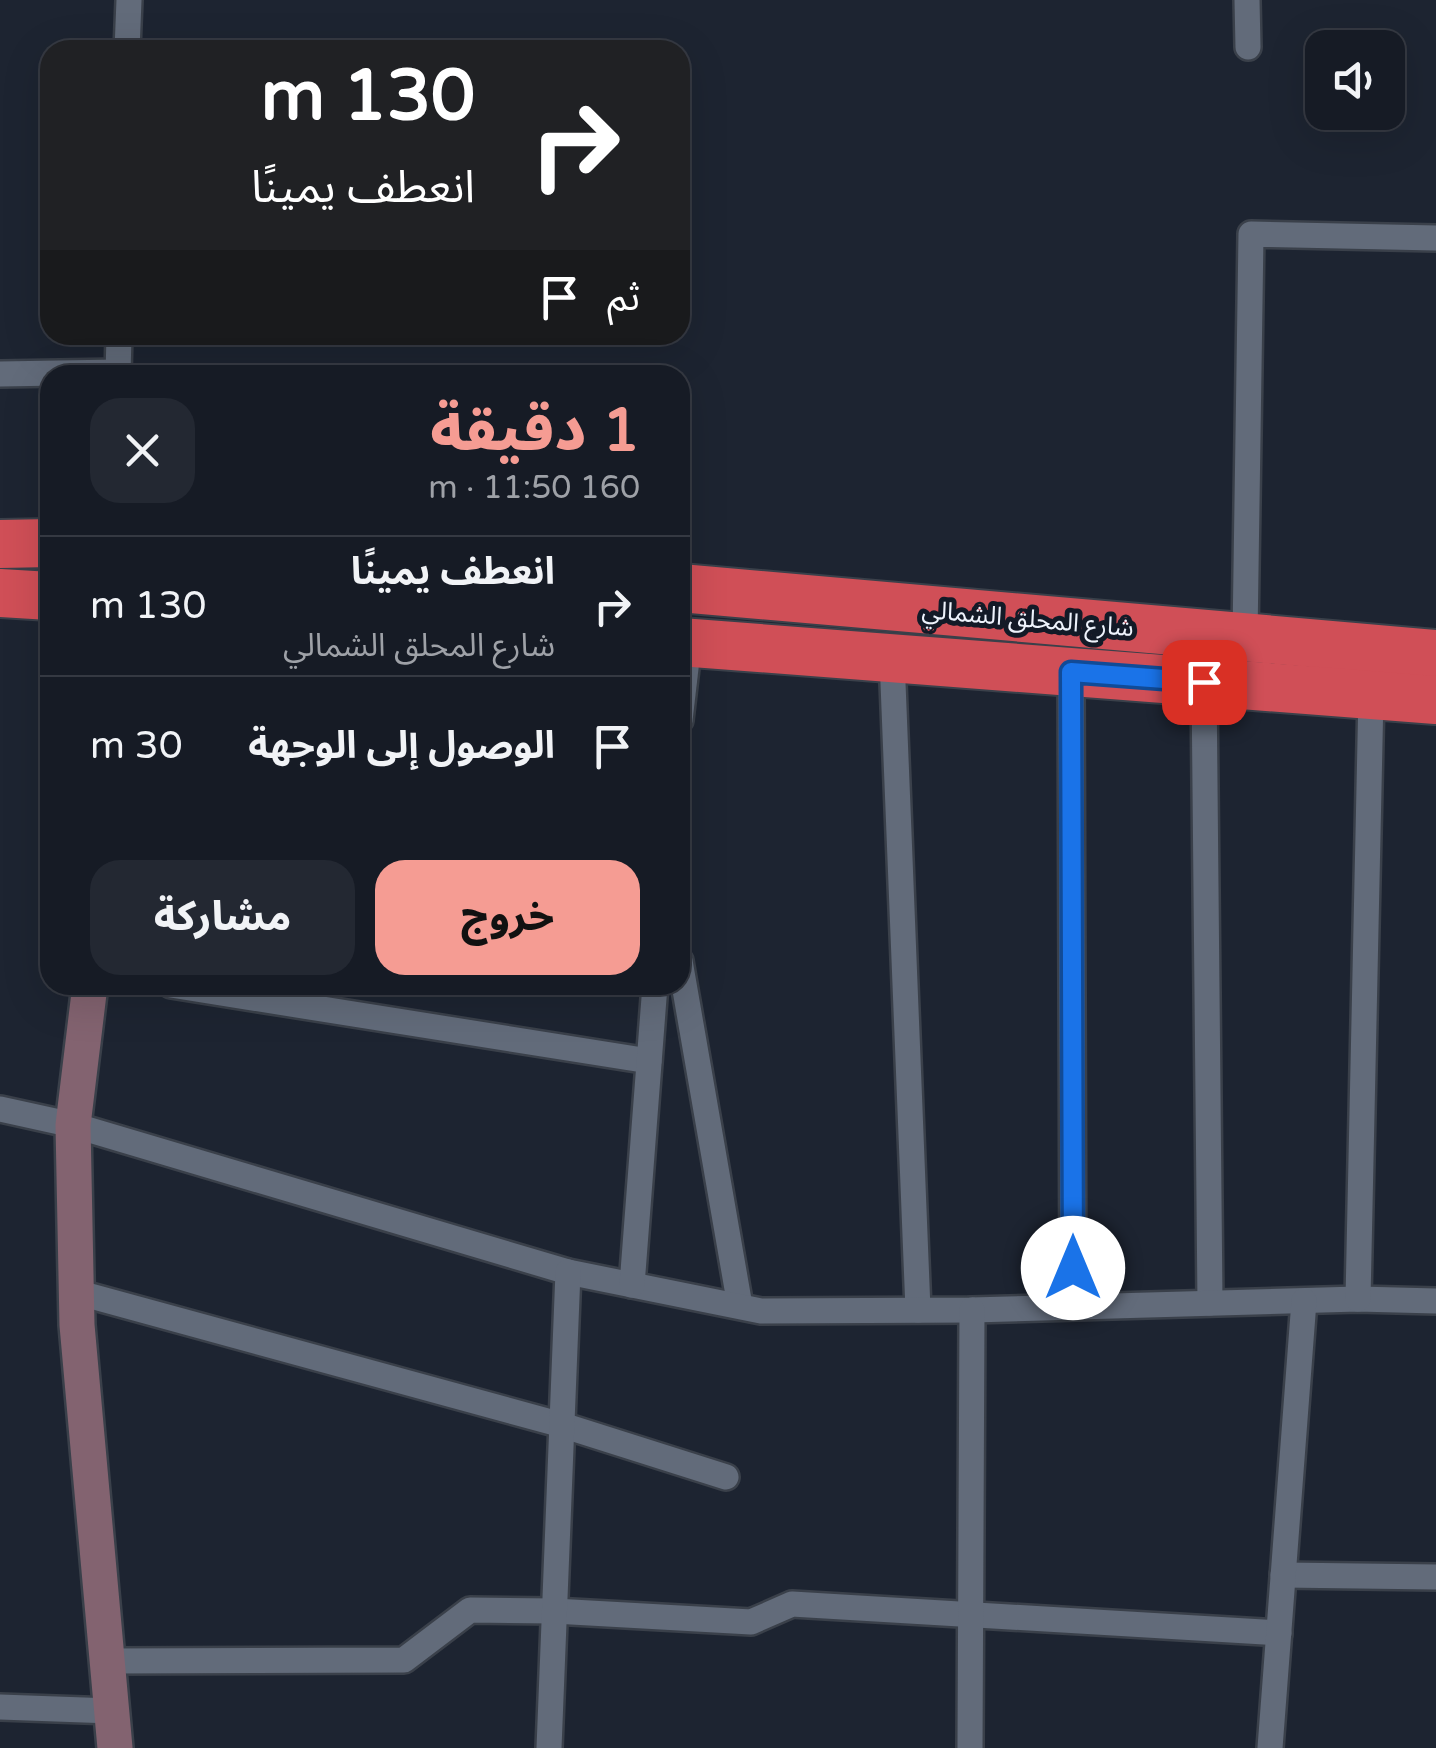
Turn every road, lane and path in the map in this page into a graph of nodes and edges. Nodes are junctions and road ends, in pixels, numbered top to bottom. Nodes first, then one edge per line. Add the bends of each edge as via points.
1 (128, 0) edge
2 (1248, 0) edge
3 (127, 40) edge
4 (1248, 46) dead end
5 (1436, 238) edge
6 (0, 374) edge
7 (40, 374) edge
8 (40, 543) edge
9 (0, 544) edge
10 (690, 589) edge
11 (0, 593) edge
12 (40, 595) edge
13 (1245, 637) junction
14 (690, 642) edge
15 (1436, 654) edge
16 (892, 658) junction
17 (1071, 672) junction
18 (1204, 682) junction
19 (1371, 695) junction
20 (1436, 700) edge
21 (89, 995) edge
22 (233, 995) edge
23 (654, 995) edge
24 (686, 995) edge
25 (649, 1061) junction
26 (0, 1110) edge
27 (73, 1125) junction
28 (568, 1272) junction
29 (632, 1284) junction
30 (76, 1292) junction
31 (1358, 1299) junction
32 (1304, 1301) junction
33 (1436, 1301) edge
34 (1210, 1303) junction
35 (740, 1306) junction
36 (1073, 1307) junction
37 (918, 1310) junction
38 (972, 1310) junction
39 (562, 1425) junction
40 (726, 1476) dead end
41 (1283, 1575) junction
42 (1436, 1577) edge
43 (554, 1611) junction
44 (971, 1615) junction
45 (1279, 1633) junction
46 (108, 1661) junction
47 (0, 1708) edge
48 (112, 1711) junction
49 (115, 1748) edge
50 (549, 1748) edge
51 (970, 1748) edge
52 (1270, 1748) edge

1 - 3 street
2 - 4 street
5 - 13 street via 1251,234
6 - 7 street
8 - 9 highway
10 - 13 highway, شارع المحلق الشمالي
11 - 12 highway
13 - 15 highway, شارع المحلق الشمالي
14 - 16 highway, شارع المحلق الشمالي
16 - 17 highway, شارع المحلق الشمالي
16 - 37 street
17 - 18 highway, شارع المحلق الشمالي
17 - 36 street
18 - 19 highway, شارع المحلق الشمالي
18 - 34 street
19 - 20 highway, شارع المحلق الشمالي
19 - 31 street
21 - 27 street
22 - 25 street
23 - 25 street
24 - 35 street
25 - 29 street
26 - 27 street
27 - 28 street
27 - 30 street
28 - 29 street
28 - 39 street
29 - 35 street
30 - 39 street
30 - 46 street
31 - 32 street
31 - 33 street
32 - 34 street
32 - 41 street
34 - 36 street
35 - 37 street
36 - 38 street
37 - 38 street
38 - 44 street
39 - 40 street
39 - 43 street
41 - 42 street
41 - 45 street
43 - 44 street via 751,1622 792,1604
43 - 46 street via 470,1610 404,1660
43 - 50 street
44 - 45 street
44 - 51 street
45 - 52 street
46 - 48 street
47 - 48 street
48 - 49 street

